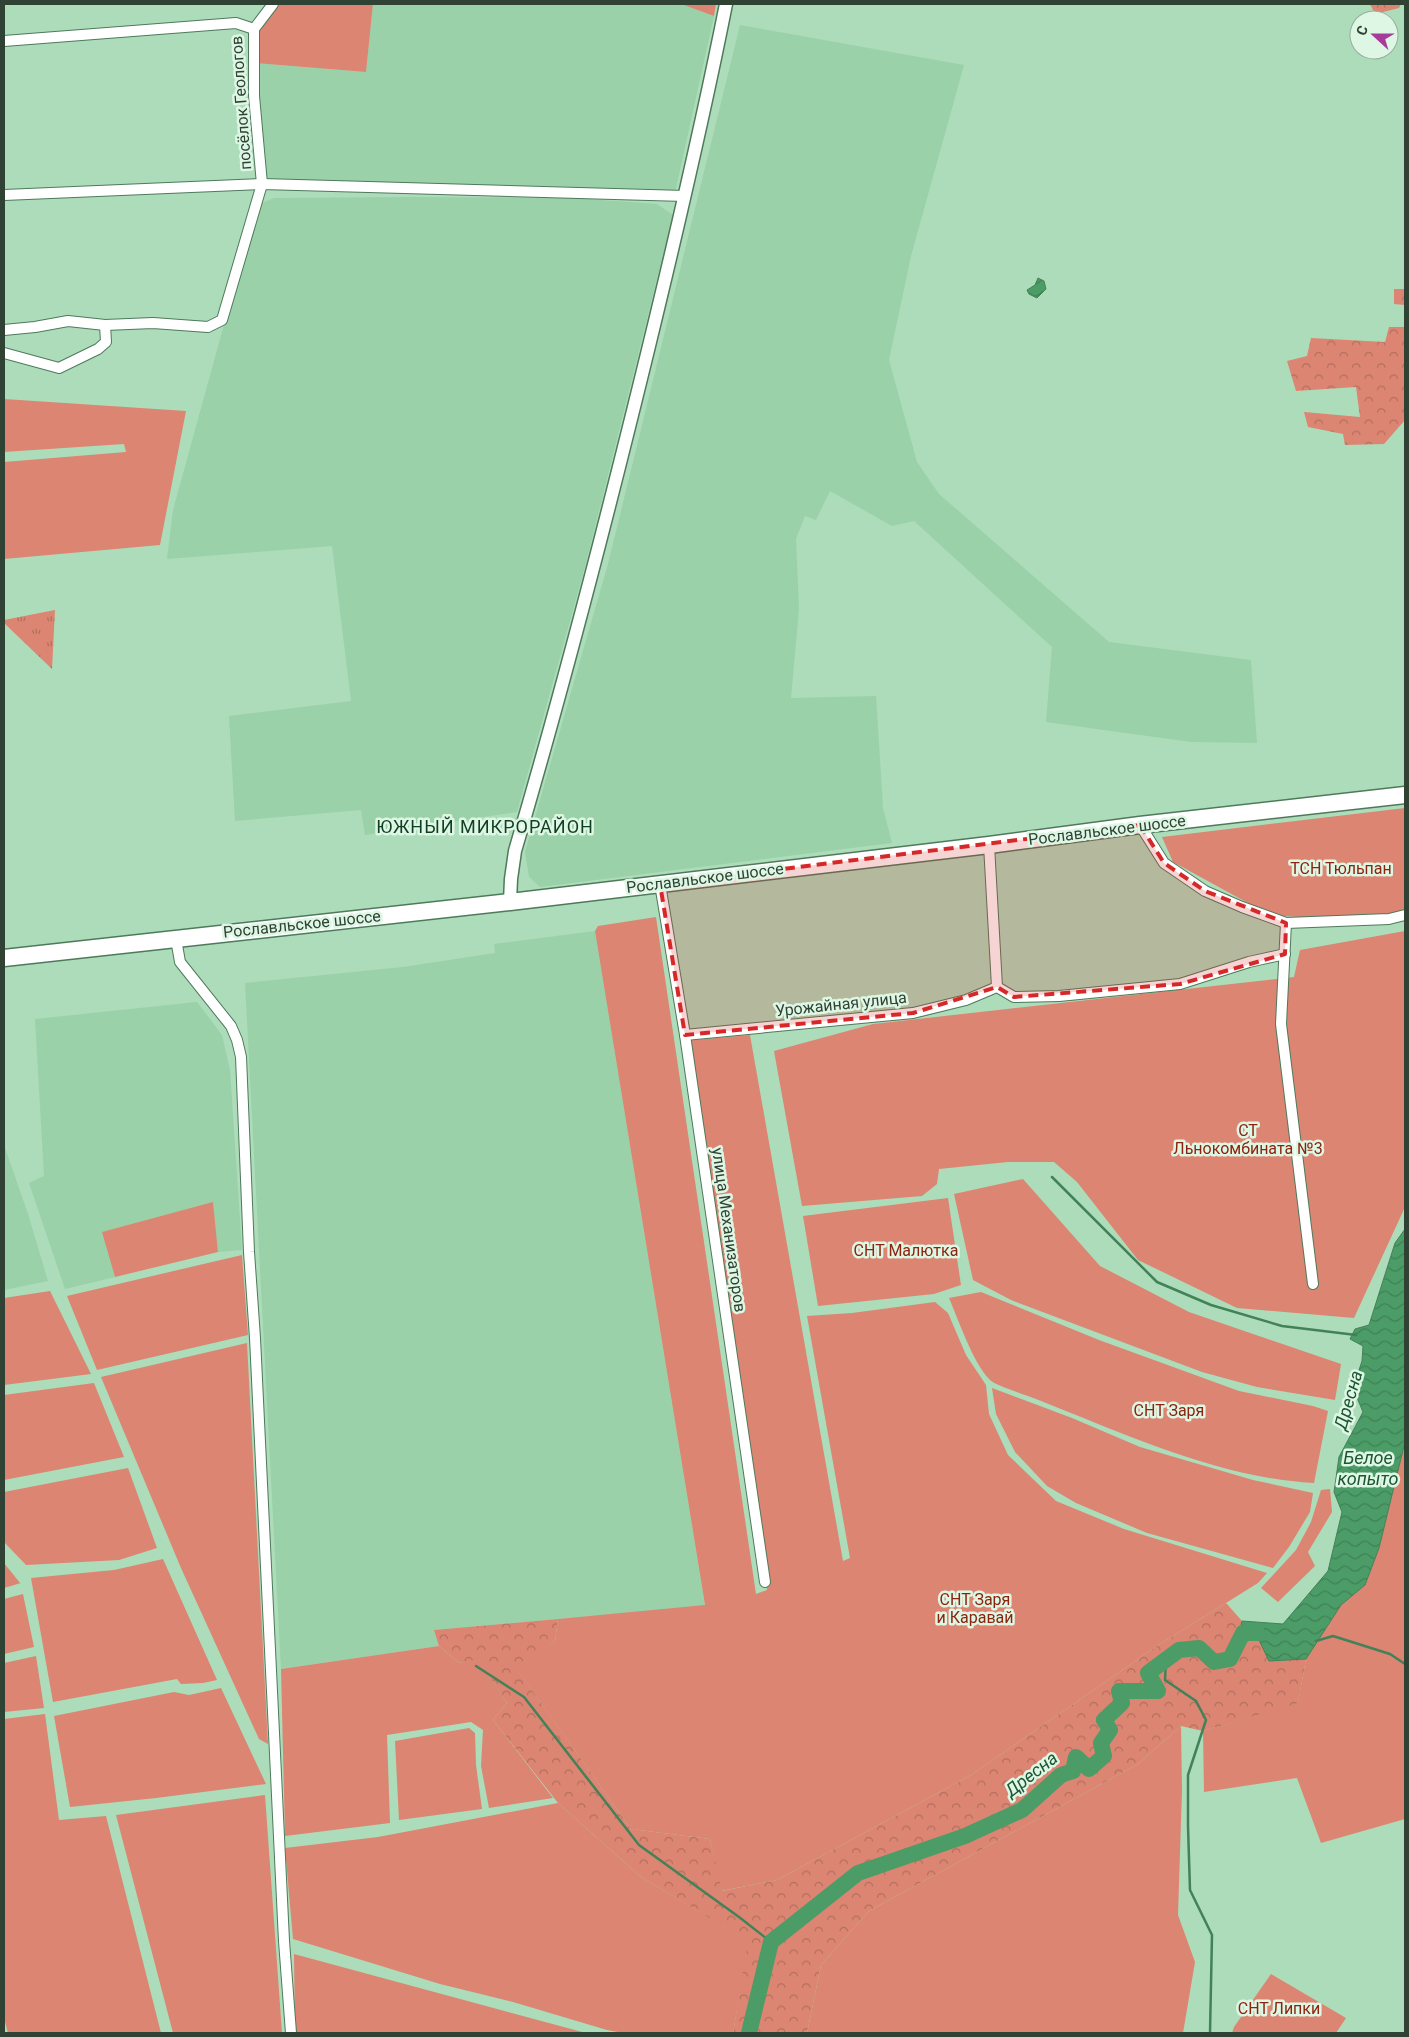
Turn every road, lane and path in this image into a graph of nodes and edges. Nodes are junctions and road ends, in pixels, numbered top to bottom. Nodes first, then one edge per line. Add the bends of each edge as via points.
1 (273, 4) edge
2 (726, 4) edge
3 (254, 29) junction
4 (4, 41) edge
5 (262, 184) junction
6 (4, 195) edge
7 (685, 196) junction
8 (105, 325) junction
9 (4, 330) edge
10 (4, 353) edge
11 (1405, 795) edge
12 (1140, 825) junction
13 (989, 845) junction
14 (660, 884) junction
15 (510, 902) junction
16 (1405, 915) edge
17 (1286, 924) junction
18 (176, 938) junction
19 (1285, 954) junction
20 (4, 958) edge
21 (997, 987) junction
22 (685, 1035) junction
23 (1313, 1284) dead end
24 (765, 1582) dead end
25 (291, 2033) edge

1 - 3 street
2 - 7 street
3 - 4 street, посёлок Геологов via 236,23
3 - 5 street, посёлок Геологов via 254,96
5 - 6 street, посёлок Геологов
5 - 7 street
5 - 8 street, посёлок Геологов via 222,320 208,327 153,323
7 - 15 street via 590,582 515,851
8 - 9 street, посёлок Геологов via 68,321
8 - 10 street via 106,342 59,368
11 - 12 main road, Рославльское шоссе
12 - 13 main road, Рославльское шоссе
12 - 17 street via 1164,863 1205,891
13 - 14 main road, Рославльское шоссе
13 - 21 street
14 - 15 main road, Рославльское шоссе
14 - 22 street, улица Механизаторов
15 - 18 main road, Рославльское шоссе
16 - 17 street via 1389,919
17 - 19 street
18 - 20 main road, Рославльское шоссе
18 - 25 street via 180,962 231,1026 241,1058
19 - 21 street via 1180,984 1059,996 1014,997
19 - 23 street via 1282,1024
21 - 22 street, Урожайная улица via 966,1000 913,1013
22 - 24 street, улица Механизаторов

